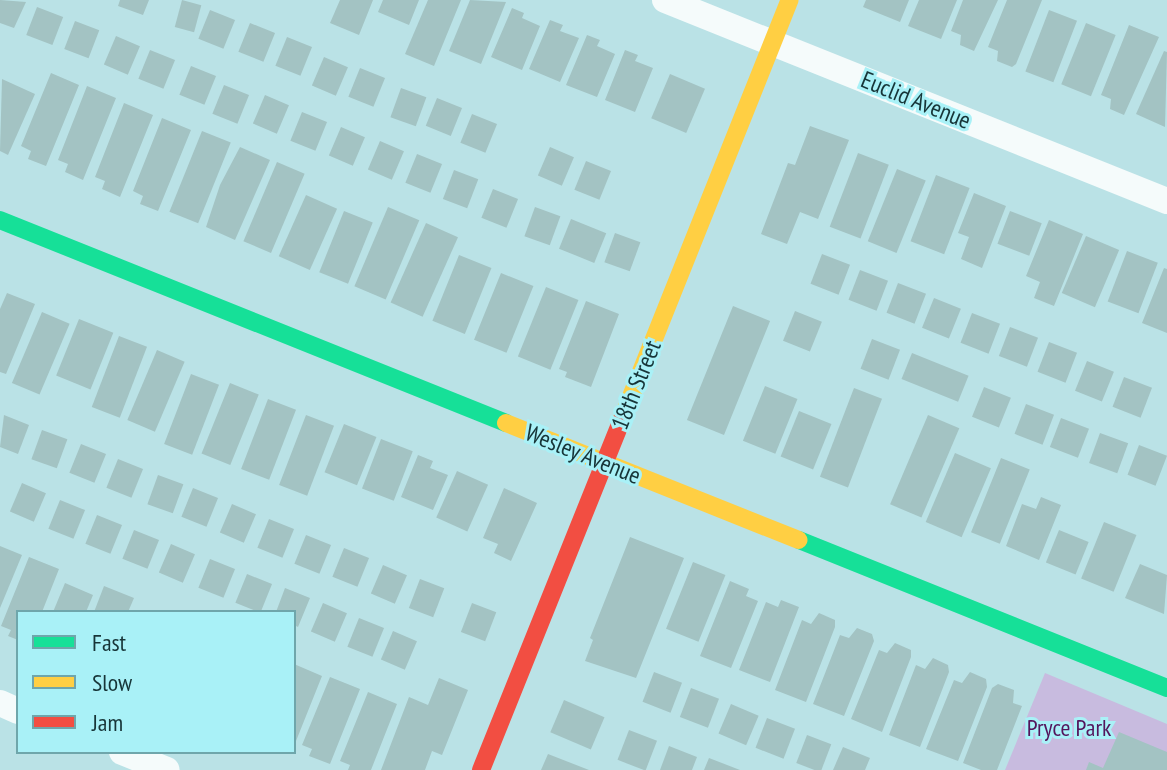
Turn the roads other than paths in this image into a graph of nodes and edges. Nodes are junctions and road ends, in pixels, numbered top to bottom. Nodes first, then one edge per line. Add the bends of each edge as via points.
1 (665, 0) edge
2 (790, 0) edge
3 (773, 43) junction
4 (1167, 201) edge
5 (0, 220) edge
6 (605, 463) junction
7 (1167, 688) edge
8 (127, 754) edge
9 (167, 770) edge
10 (481, 770) edge

1 - 3 street, Euclid Avenue
2 - 3 street, 18th Street
3 - 4 street, Euclid Avenue
3 - 6 street, 18th Street
5 - 6 street, Wesley Avenue
6 - 7 street, Wesley Avenue
6 - 10 street, 18th Street
8 - 9 street

